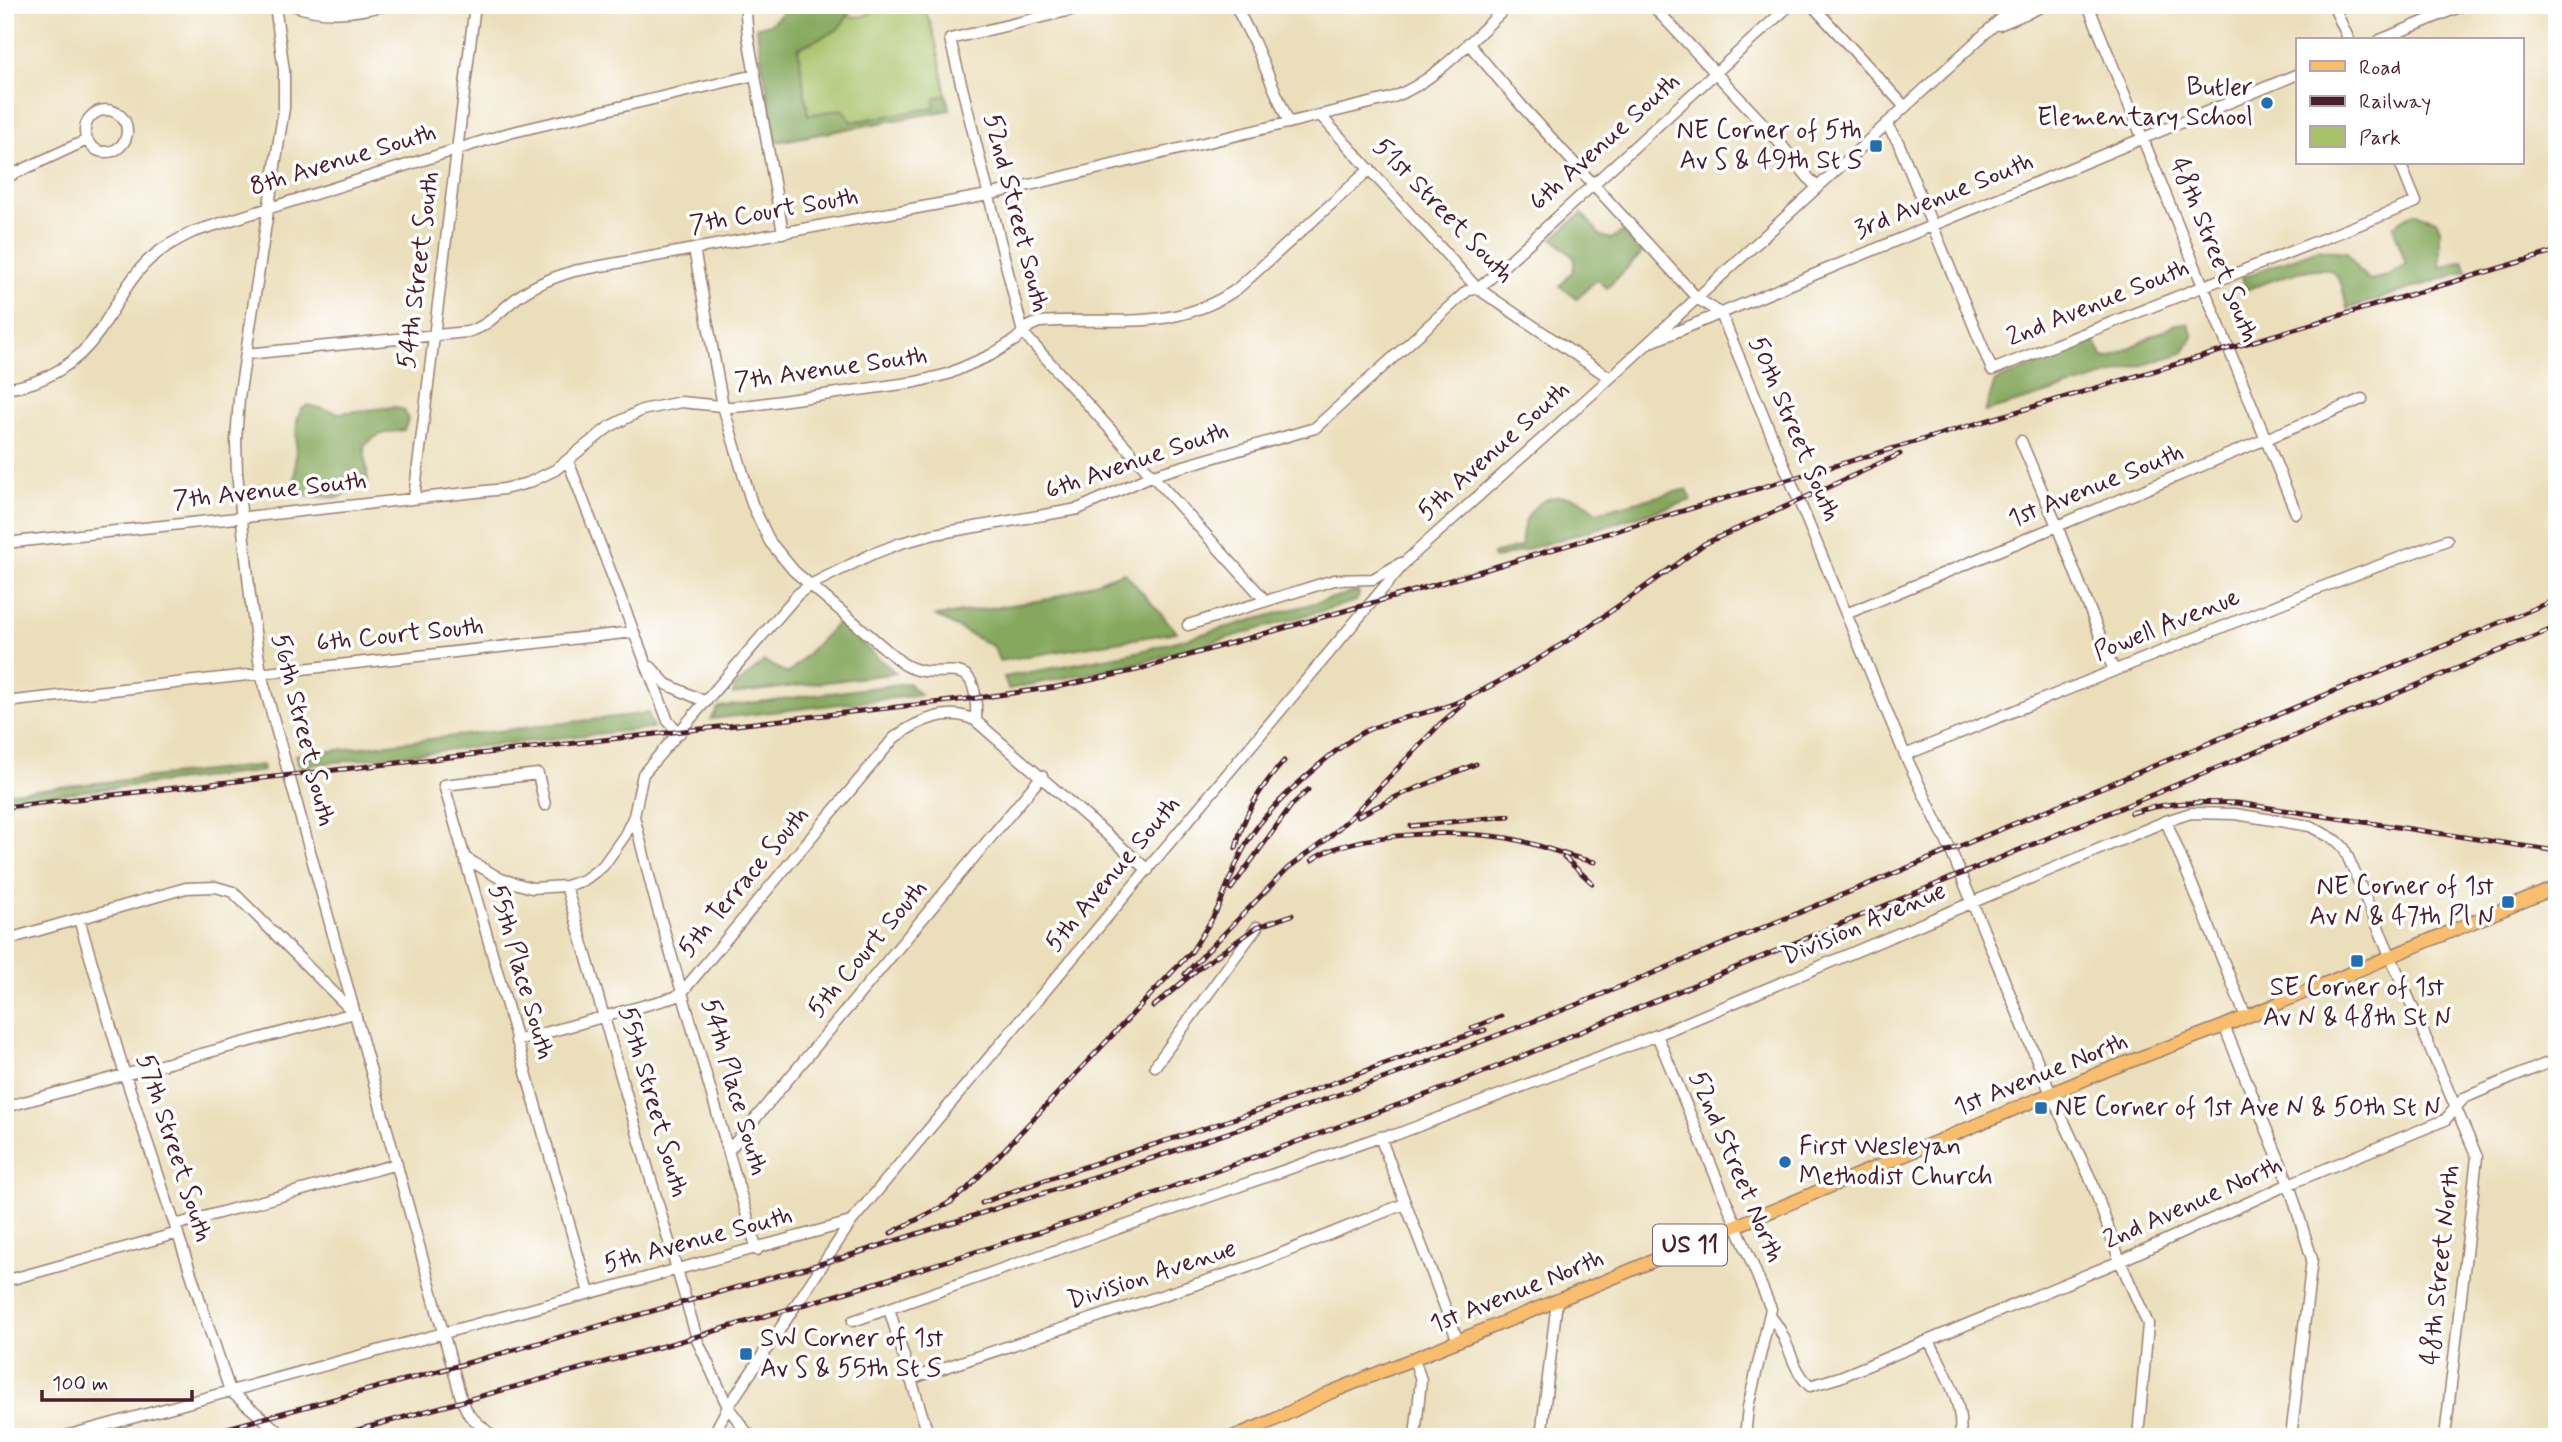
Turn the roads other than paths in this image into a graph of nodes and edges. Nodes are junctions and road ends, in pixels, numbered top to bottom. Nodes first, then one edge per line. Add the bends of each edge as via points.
1 (15, 5) edge
2 (275, 5) edge
3 (292, 5) edge
4 (387, 5) edge
5 (475, 5) edge
6 (745, 5) edge
7 (1093, 5) edge
8 (1235, 5) edge
9 (1509, 5) edge
10 (1652, 5) edge
11 (1790, 5) edge
12 (1812, 5) edge
13 (2016, 5) edge
14 (2046, 5) edge
15 (2088, 5) edge
16 (2333, 5) edge
17 (2464, 5) edge
18 (5, 10) edge
19 (1993, 27) junction
20 (2347, 38) edge
21 (2385, 38) edge
22 (1468, 43) junction
23 (1715, 73) junction
24 (755, 75) junction
25 (2296, 75) edge
26 (1905, 107) junction
27 (1320, 115) junction
28 (1289, 123) junction
29 (1886, 124) junction
30 (2143, 138) junction
31 (87, 140) dead end
32 (457, 149) junction
33 (2400, 164) edge
34 (1370, 169) junction
35 (5, 178) edge
36 (1593, 183) junction
37 (1817, 188) junction
38 (988, 195) junction
39 (269, 206) junction
40 (1932, 226) junction
41 (783, 233) junction
42 (694, 249) junction
43 (2204, 284) junction
44 (1477, 288) junction
45 (1697, 298) junction
46 (1721, 314) junction
47 (1023, 333) junction
48 (434, 336) junction
49 (1647, 344) junction
50 (246, 354) junction
51 (1610, 378) junction
52 (5, 389) edge
53 (2362, 399) dead end
54 (723, 406) junction
55 (2267, 440) junction
56 (2021, 441) dead end
57 (568, 461) junction
58 (1153, 475) junction
59 (414, 498) junction
60 (2296, 513) dead end
61 (243, 516) junction
62 (2057, 526) junction
63 (2447, 540) dead end
64 (5, 543) edge
65 (1407, 560) junction
66 (810, 585) junction
67 (1265, 600) junction
68 (1846, 614) junction
69 (1188, 625) dead end
70 (634, 632) junction
71 (645, 661) junction
72 (2115, 671) junction
73 (261, 674) junction
74 (5, 702) edge
75 (706, 702) junction
76 (976, 721) junction
77 (680, 733) junction
78 (1905, 755) junction
79 (1042, 776) junction
80 (545, 805) dead end
81 (634, 816) junction
82 (2166, 821) junction
83 (464, 857) junction
84 (1148, 870) junction
85 (2353, 871) joint
86 (566, 886) junction
87 (2557, 887) edge
88 (1973, 903) junction
89 (79, 919) junction
90 (1257, 927) dead end
91 (5, 940) edge
92 (2391, 957) junction
93 (682, 991) junction
94 (354, 1013) junction
95 (604, 1016) junction
96 (2246, 1017) junction
97 (2224, 1026) junction
98 (1657, 1035) junction
99 (516, 1041) junction
100 (2557, 1059) edge
101 (1156, 1066) dead end
102 (125, 1075) junction
103 (2051, 1094) junction
104 (2456, 1106) junction
105 (5, 1108) edge
106 (1380, 1137) junction
107 (729, 1150) junction
108 (397, 1164) junction
109 (2289, 1184) junction
110 (1404, 1204) junction
111 (851, 1222) junction
112 (1735, 1227) junction
113 (177, 1229) junction
114 (757, 1250) junction
115 (2120, 1261) junction
116 (677, 1269) junction
117 (5, 1281) edge
118 (589, 1293) junction
119 (1557, 1301) junction
120 (889, 1309) junction
121 (1771, 1317) junction
122 (853, 1321) dead end
123 (444, 1333) junction
124 (1929, 1340) junction
125 (1458, 1342) junction
126 (1413, 1359) junction
127 (1840, 1377) joint
128 (910, 1379) junction
129 (230, 1391) junction
130 (728, 1407) junction
131 (62, 1437) edge
132 (285, 1437) edge
133 (493, 1437) edge
134 (712, 1437) edge
135 (750, 1437) edge
136 (929, 1437) edge
137 (1233, 1437) edge
138 (1415, 1437) edge
139 (1541, 1437) edge
140 (1745, 1437) edge
141 (1960, 1437) edge
142 (2138, 1437) edge
143 (2291, 1437) edge
144 (2445, 1437) edge

1 - 18 street
2 - 39 street, 56th Street South via 284,99
3 - 4 street via 339,14
5 - 32 street, 54th Street South
6 - 24 street
7 - 38 street, 52nd Street South via 950,39
8 - 28 street
9 - 22 street
10 - 23 street
11 - 23 street, 6th Avenue South
12 - 26 street
13 - 19 street, 5th Avenue South
14 - 19 street
15 - 30 street, 48th Street South
16 - 20 street
17 - 21 street
19 - 26 street, 5th Avenue South
22 - 27 street via 1410,90
22 - 36 street, 50th Street South
23 - 36 street, 6th Avenue South
23 - 37 street
24 - 32 street, 8th Avenue South via 531,126
24 - 41 street
25 - 30 street, 3rd Avenue South
26 - 29 street, 5th Avenue South
27 - 28 street, 7th Court South
27 - 34 street, 51st Street South
28 - 38 street, 7th Court South
29 - 37 street, 5th Avenue South
29 - 40 street via 1898,142
30 - 40 street, 3rd Avenue South
30 - 43 street, 48th Street South
31 - 35 street
32 - 39 street, 8th Avenue South
32 - 48 street, 54th Street South
33 - 43 street, 2nd Avenue South via 2416,202
34 - 44 street, 51st Street South
34 - 47 street, 7th Avenue South via 1237,289 1201,309 1155,320 1039,322
36 - 44 street, 6th Avenue South
36 - 45 street, 50th Street South
37 - 45 street, 5th Avenue South
38 - 41 street, 7th Court South
38 - 47 street, 52nd Street South
39 - 50 street, 56th Street South
39 - 52 street, 8th Avenue South via 193,232 162,250 137,272 76,358 41,380
40 - 43 street, 2nd Avenue South via 1992,370
40 - 46 street, 3rd Avenue South
41 - 42 street, 7th Court South
42 - 48 street, 7th Court South via 561,275 526,291 478,329
42 - 54 street
43 - 55 street, 48th Street South
44 - 51 street, 51st Street South
44 - 58 street, 6th Avenue South via 1467,292 1315,428
45 - 46 street, 50th Street South
45 - 49 street, 5th Avenue South
46 - 49 street, 3rd Avenue South
46 - 68 street, 50th Street South
47 - 54 street, 7th Avenue South via 978,362 932,378
47 - 58 street, 52nd Street South
48 - 50 street, 7th Court South
48 - 59 street, 54th Street South
49 - 51 street, 5th Avenue South
50 - 61 street, 56th Street South via 236,441
51 - 65 street, 5th Avenue South
53 - 55 street, 1st Avenue South
54 - 57 street, 7th Avenue South via 681,402 642,410 617,421
54 - 66 street via 752,504 770,542
55 - 60 street, 48th Street South
55 - 62 street, 1st Avenue South
56 - 62 street
57 - 59 street, 7th Avenue South via 516,486
57 - 70 street
58 - 66 street, 6th Avenue South via 1066,513 901,543
58 - 67 street, 52nd Street South
59 - 61 street, 7th Avenue South
61 - 64 street, 7th Avenue South
61 - 73 street, 56th Street South
62 - 68 street, 1st Avenue South
62 - 72 street
63 - 72 street, Powell Avenue
65 - 67 street via 1373,579 1334,580
65 - 84 street, 5th Avenue South
66 - 75 street, 6th Avenue South via 797,594
66 - 76 street via 908,666 965,675 974,685
67 - 69 street
68 - 78 street, 50th Street South
70 - 71 street
70 - 73 street, 6th Court South
71 - 75 street via 666,684
71 - 77 street via 668,721
72 - 78 street, Powell Avenue
73 - 74 street, 6th Court South
73 - 94 street, 56th Street South
75 - 77 street, 6th Avenue South
76 - 79 street
76 - 93 street, 5th Terrace South via 957,713 939,716 912,725 894,738
77 - 81 street, 6th Avenue South via 643,774
78 - 88 street, 50th Street South
79 - 84 street
79 - 107 street, 5th Court South
80 - 83 street, 55th Place South via 538,774 444,785
81 - 86 street, 6th Avenue South via 603,866
81 - 93 street, 54th Place South
82 - 85 street, Division Avenue via 2191,813 2235,814 2310,826 2344,848
82 - 88 street, Division Avenue
82 - 96 street
83 - 86 street, 6th Avenue South via 501,879 533,888
83 - 99 street, 55th Place South
84 - 111 street, 5th Avenue South
85 - 92 street, 48th Street North
86 - 95 street, 55th Street South
87 - 92 main road, 1st Avenue North / US 11
88 - 98 street, Division Avenue
88 - 103 street, 50th Street South
89 - 91 street
89 - 94 street via 186,888 216,887 233,892
89 - 102 street, 57th Street South
90 - 101 street
92 - 96 main road, 1st Avenue North / US 11
92 - 104 street, 48th Street North
93 - 95 street, 5th Terrace South via 676,997
93 - 107 street, 54th Place South
94 - 102 street
94 - 108 street, 56th Street South
95 - 99 street, 5th Terrace South
95 - 116 street, 55th Street South
96 - 97 main road, 1st Avenue North / US 11
97 - 103 main road, 1st Avenue North / US 11
97 - 109 street
98 - 106 street, Division Avenue
98 - 112 street, 52nd Street North
99 - 118 street, 55th Place South
100 - 104 street, 2nd Avenue North via 2463,1098
102 - 105 street
102 - 113 street, 57th Street South
103 - 112 main road, 1st Avenue North / US 11
103 - 115 street, 50th Street South via 2092,1182
104 - 109 street, 2nd Avenue North via 2445,1120
104 - 144 street, 48th Street North via 2477,1157
106 - 110 street
106 - 120 street, Division Avenue
107 - 114 street, 54th Place South
108 - 113 street
108 - 123 street, 56th Street South
109 - 115 street, 2nd Avenue North
109 - 143 street via 2312,1259
110 - 125 street
110 - 128 street, Division Avenue via 1248,1267
111 - 114 street, 5th Avenue South
111 - 130 street
112 - 119 main road, 1st Avenue North / US 11
112 - 121 street, 52nd Street North
113 - 117 street
113 - 129 street, 57th Street South
114 - 116 street, 5th Avenue South
115 - 124 street, 2nd Avenue North
115 - 142 street, 50th Street South via 2148,1324
116 - 118 street, 5th Avenue South
116 - 130 street, 55th Street South via 698,1342
118 - 123 street, 5th Avenue South
119 - 125 main road, 1st Avenue North / US 11
119 - 139 street
120 - 122 street, Division Avenue
120 - 128 street
121 - 127 street, 52nd Street North via 1780,1327 1801,1378 1810,1386
121 - 140 street
123 - 129 street, 5th Avenue South
123 - 133 street, 56th Street South via 464,1407
124 - 127 street, 2nd Avenue North
124 - 141 street via 1958,1402
125 - 126 main road, 1st Avenue North / US 11
126 - 137 main road, 1st Avenue North / US 11
126 - 138 street via 1421,1380
128 - 136 street
129 - 131 street, 5th Avenue South
129 - 132 street
130 - 134 street
130 - 135 street, 55th Street South

